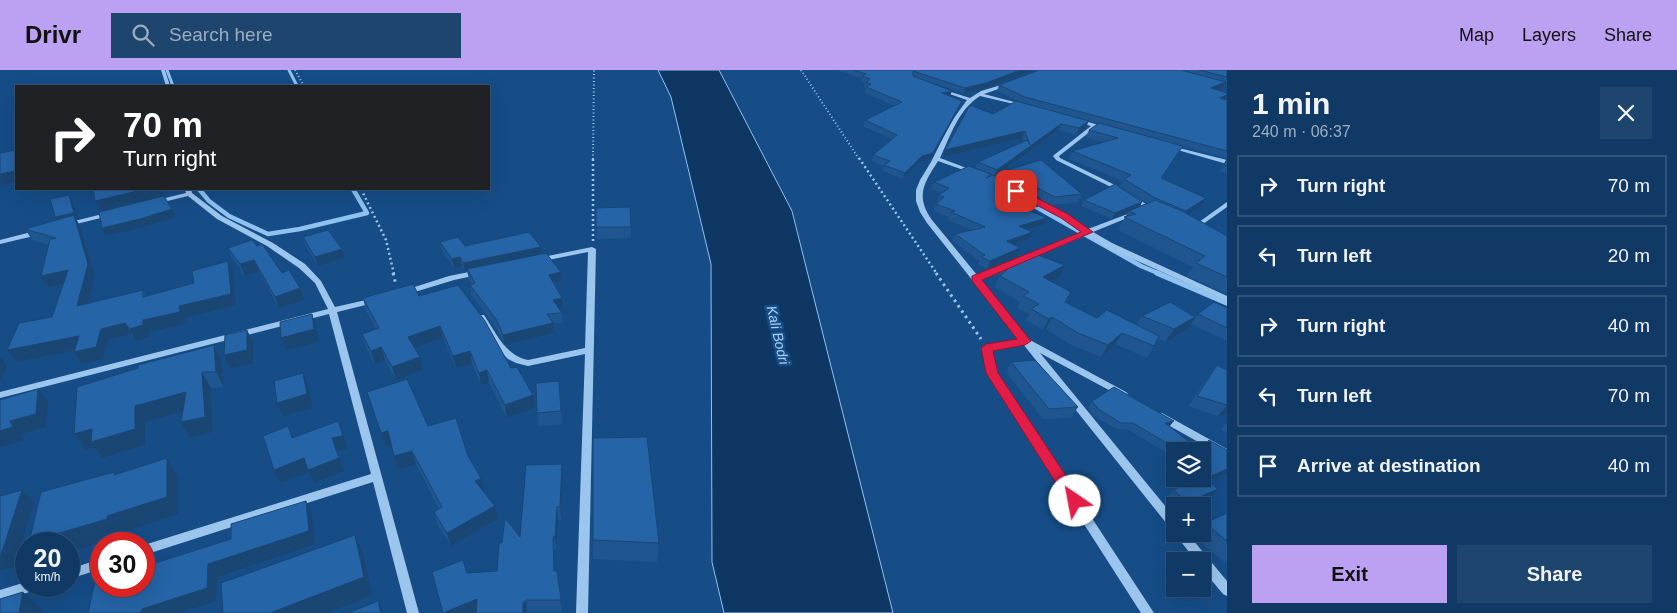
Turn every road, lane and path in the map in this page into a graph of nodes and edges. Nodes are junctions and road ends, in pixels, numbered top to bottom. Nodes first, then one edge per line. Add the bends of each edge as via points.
1 (163, 70) edge
2 (295, 70) edge
3 (594, 70) edge
4 (801, 70) edge
5 (1018, 80) edge
6 (168, 85) edge
7 (303, 85) edge
8 (930, 85) edge
9 (979, 94) junction
10 (971, 100) junction
11 (1033, 109) edge
12 (1070, 118) edge
13 (1095, 125) junction
14 (1114, 130) edge
15 (1160, 144) edge
16 (937, 159) junction
17 (1227, 162) edge
18 (980, 174) edge
19 (361, 190) edge
20 (189, 191) edge
21 (1022, 194) edge
22 (151, 204) edge
23 (1227, 204) edge
24 (1148, 208) junction
25 (123, 211) edge
26 (1156, 211) edge
27 (1187, 224) edge
28 (57, 227) edge
29 (1194, 228) junction
30 (47, 230) edge
31 (1202, 233) edge
32 (1083, 234) junction
33 (0, 242) edge
34 (592, 249) junction
35 (530, 261) edge
36 (491, 270) edge
37 (976, 279) junction
38 (398, 296) joint
39 (388, 298) edge
40 (1227, 299) edge
41 (332, 309) junction
42 (475, 309) edge
43 (1025, 341) junction
44 (986, 348) junction
45 (589, 350) junction
46 (0, 395) edge
47 (1134, 401) edge
48 (1151, 410) edge
49 (1227, 454) edge
50 (377, 476) junction
51 (1166, 515) edge
52 (1188, 542) edge
53 (155, 547) edge
54 (1227, 590) edge
55 (15, 591) edge
56 (0, 596) edge
57 (413, 613) edge
58 (582, 613) edge
59 (1148, 613) edge

1 - 6 street
2 - 7 path
3 - 34 path
4 - 44 path
5 - 9 street
8 - 10 street
9 - 10 street
9 - 11 street
10 - 16 street via 949,129
12 - 13 street
13 - 14 street
13 - 24 street via 1056,156
15 - 17 street
16 - 18 street
16 - 37 street via 924,177 919,193 920,204 925,216
19 - 38 path via 386,240
20 - 22 street
20 - 41 street via 201,206 303,267 318,280
21 - 32 street via 1064,216
23 - 29 street
24 - 26 street
24 - 32 street
25 - 28 street
27 - 29 street
29 - 31 street
30 - 33 street
32 - 37 street
32 - 40 street
34 - 35 street
34 - 45 street
36 - 38 street
37 - 43 street
39 - 41 street
41 - 46 street
41 - 50 street
42 - 45 street via 493,332 499,347 521,363
43 - 44 street
43 - 47 street
43 - 51 street
44 - 59 street via 992,373
45 - 58 street
48 - 49 street
50 - 53 street
50 - 57 street
52 - 54 street
55 - 56 street

